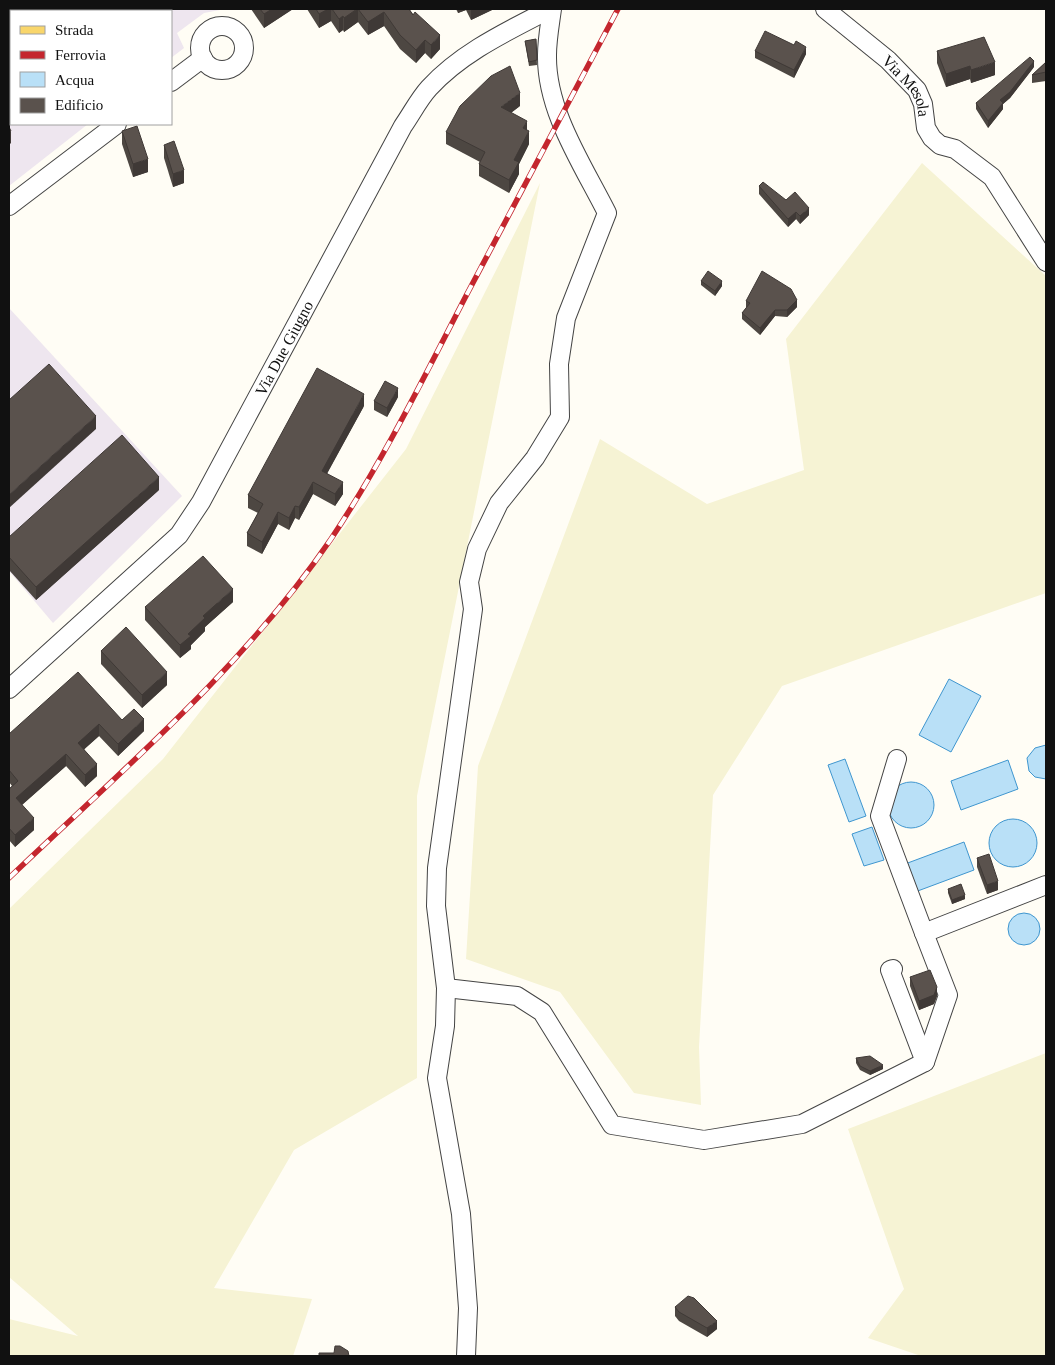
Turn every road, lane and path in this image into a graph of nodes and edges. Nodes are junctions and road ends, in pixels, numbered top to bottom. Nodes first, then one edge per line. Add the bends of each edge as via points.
1 (551, 9) edge
2 (825, 9) edge
3 (203, 58) dead end
4 (172, 81) edge
5 (116, 125) edge
6 (9, 206) edge
7 (1046, 262) edge
8 (9, 689) edge
9 (897, 759) dead end
10 (1046, 885) edge
11 (924, 933) junction
12 (893, 969) dead end
13 (446, 988) junction
14 (925, 1062) junction
15 (466, 1356) edge

1 - 8 street, Via Due Giugno via 485,44 428,88 403,126 196,510 179,534
1 - 13 street via 546,56 554,98 560,118 607,213 566,318 559,364 560,417 535,458 498,503 477,549 469,582 473,609 437,868 436,906
2 - 7 street, Via Mesola via 888,60 917,90 924,104 926,128 932,138 955,149 992,177
3 - 4 street
5 - 6 street
9 - 11 street via 880,816
10 - 11 street
11 - 14 street via 948,994
12 - 14 street via 890,970
13 - 14 street via 517,996 542,1012 612,1124 704,1140 802,1124
13 - 15 street via 445,1026 436,1078 461,1214 468,1308

